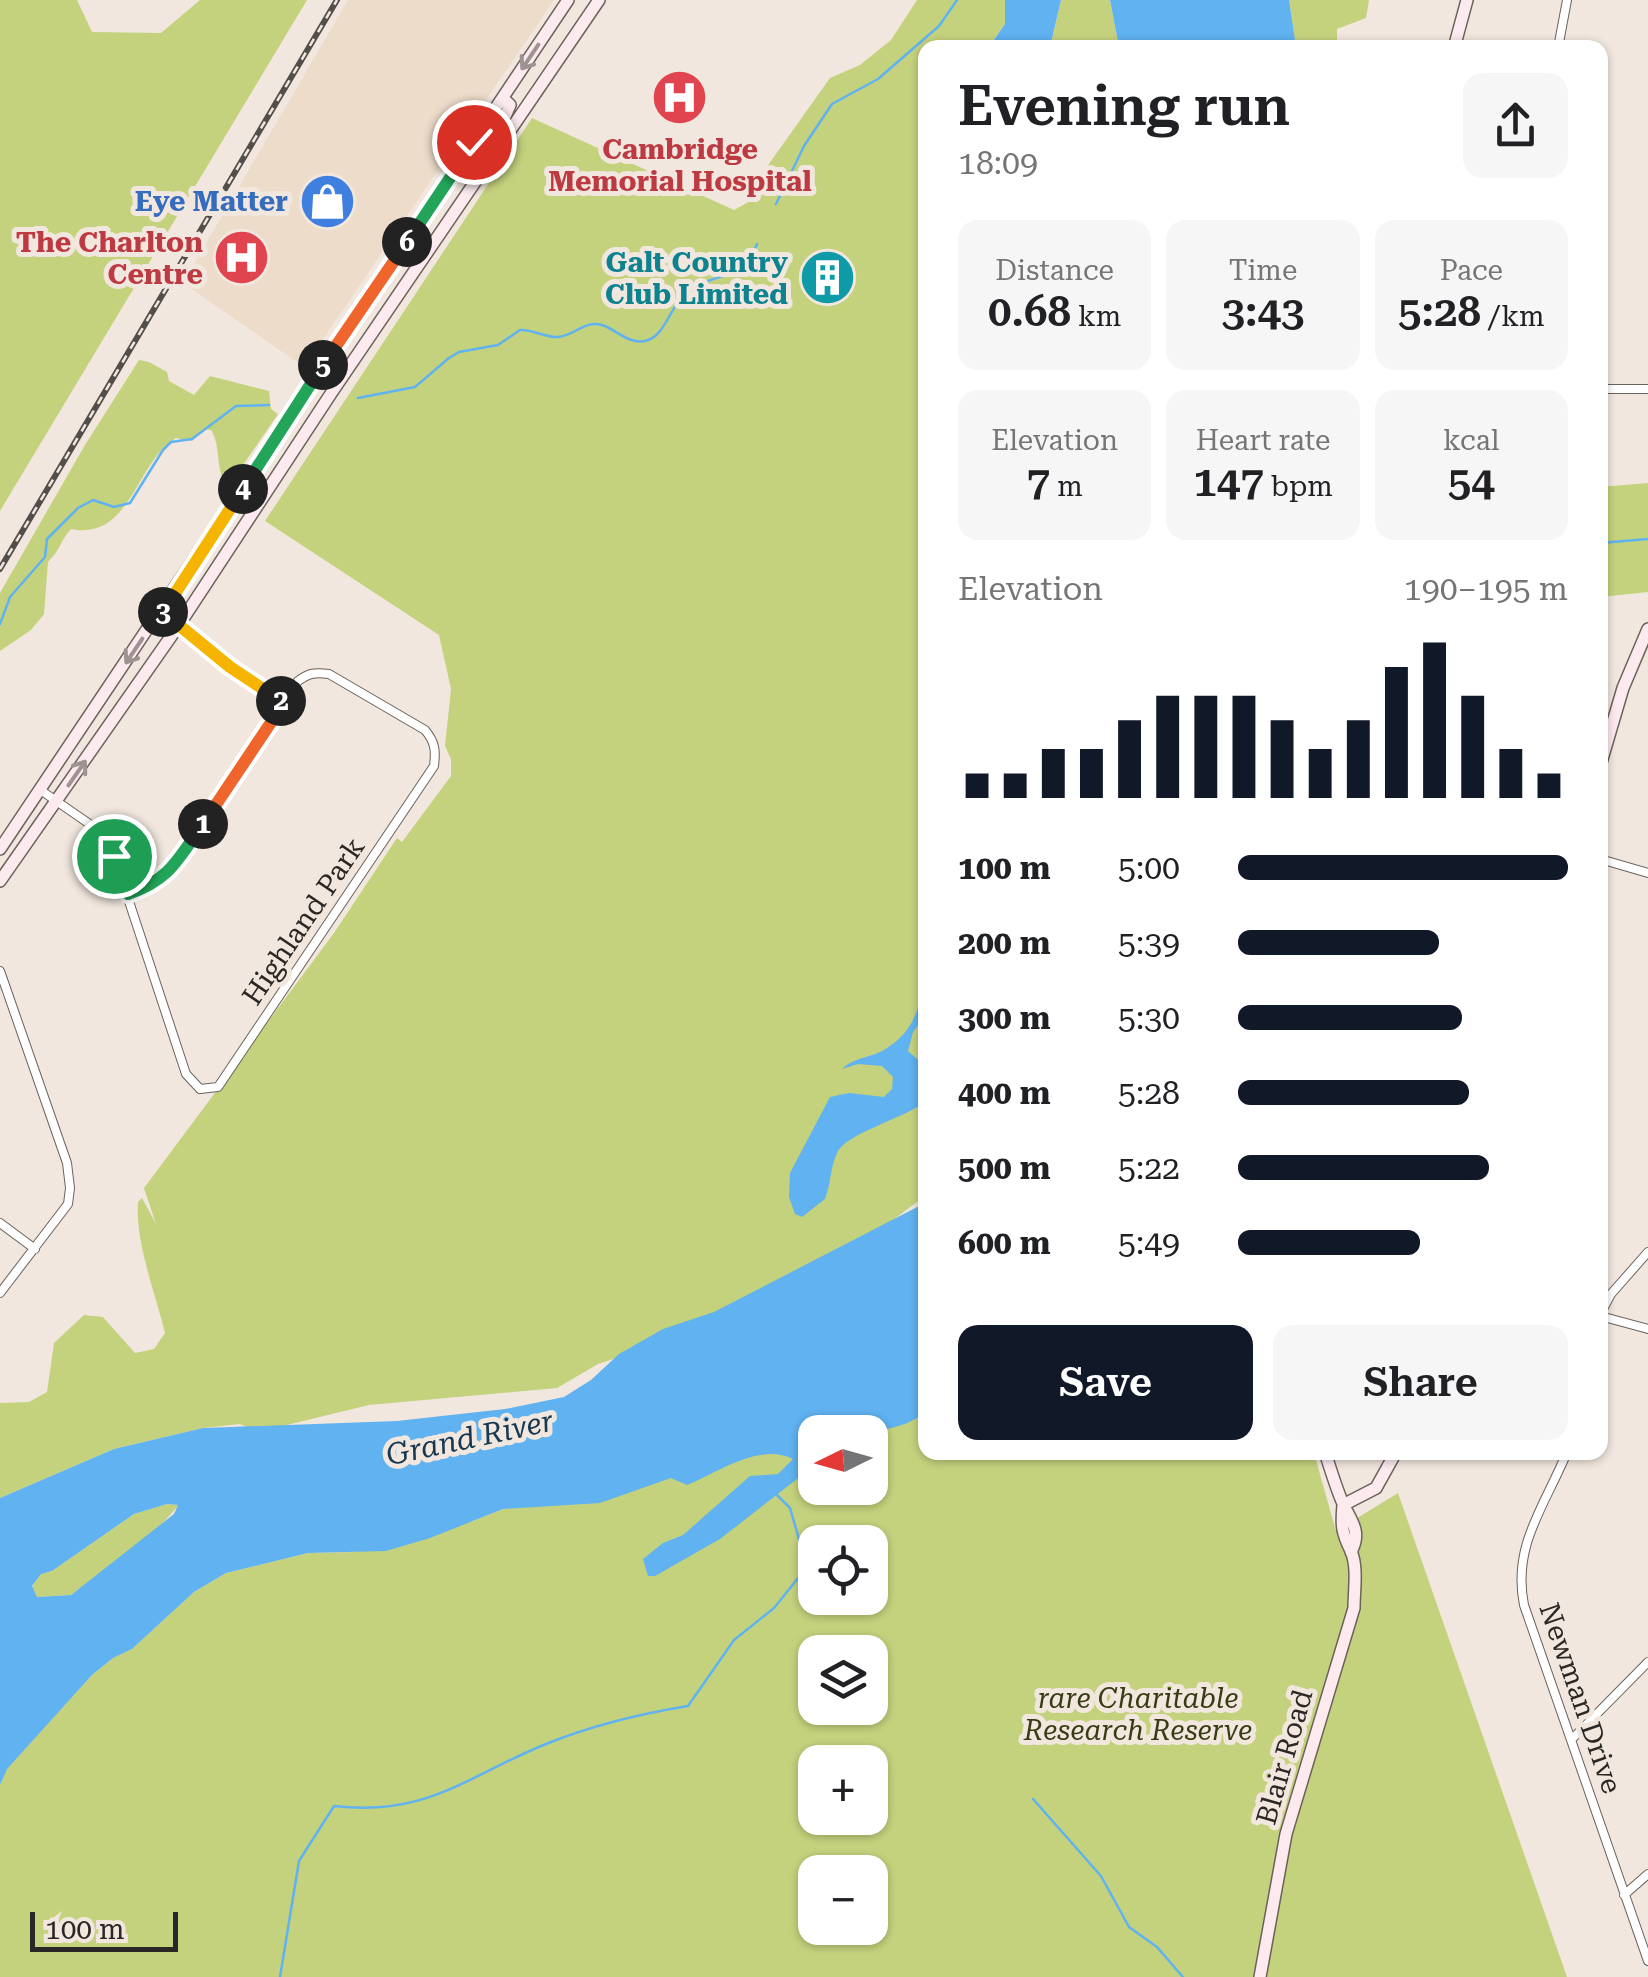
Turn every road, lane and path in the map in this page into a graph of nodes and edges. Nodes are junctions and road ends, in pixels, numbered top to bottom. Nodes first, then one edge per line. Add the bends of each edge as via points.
1 (568, 0) edge
2 (599, 0) edge
3 (1467, 0) edge
4 (1566, 0) edge
5 (1456, 40) edge
6 (1559, 40) edge
7 (503, 98) junction
8 (501, 144) junction
9 (1608, 389) edge
10 (1648, 389) edge
11 (266, 454) junction
12 (284, 466) junction
13 (162, 611) junction
14 (179, 625) junction
15 (1648, 630) edge
16 (284, 703) junction
17 (1608, 740) edge
18 (40, 789) junction
19 (58, 800) junction
20 (0, 849) edge
21 (1608, 862) edge
22 (1648, 873) edge
23 (0, 880) edge
24 (128, 894) junction
25 (0, 971) edge
26 (0, 1223) edge
27 (36, 1249) junction
28 (1648, 1252) edge
29 (0, 1293) edge
30 (1608, 1300) edge
31 (1608, 1317) edge
32 (1648, 1329) edge
33 (1328, 1460) edge
34 (1392, 1460) edge
35 (1563, 1460) edge
36 (1343, 1505) junction
37 (1648, 1662) edge
38 (1572, 1739) junction
39 (1648, 1874) edge
40 (1624, 1894) junction
41 (1648, 1961) edge
42 (1260, 1977) edge

1 -> 7 main road
2 - 8 main road
3 - 5 main road
4 - 6 street
7 - 8 main road via 510,105
7 - 11 main road
8 - 12 main road
9 - 10 street
11 - 12 main road
11 - 13 main road
12 - 14 main road
13 - 14 street
13 -> 18 main road
14 - 16 street
19 -> 14 main road
15 - 17 main road
16 - 24 street, Highland Park via 165,877
16 - 24 street, Highland Park via 306,675 329,674 425,730 436,750 434,766 218,1087 200,1089 186,1074
18 - 19 street, Highland Park
18 - 20 main road
19 - 23 main road
19 - 24 street, Highland Park via 104,839
21 - 22 street
25 - 27 street via 68,1163 68,1204
26 - 27 street
27 - 29 street
28 - 30 street
31 - 32 street
33 - 36 main road, Blair Road
34 - 36 main road via 1376,1488
35 - 38 street, Newman Drive via 1521,1554 1519,1580
36 - 42 main road, Blair Road via 1354,1519 1357,1541 1351,1552 1354,1608 1286,1834
37 - 38 street
38 - 40 street, Newman Drive
39 - 40 street
40 - 41 street, Newman Drive

